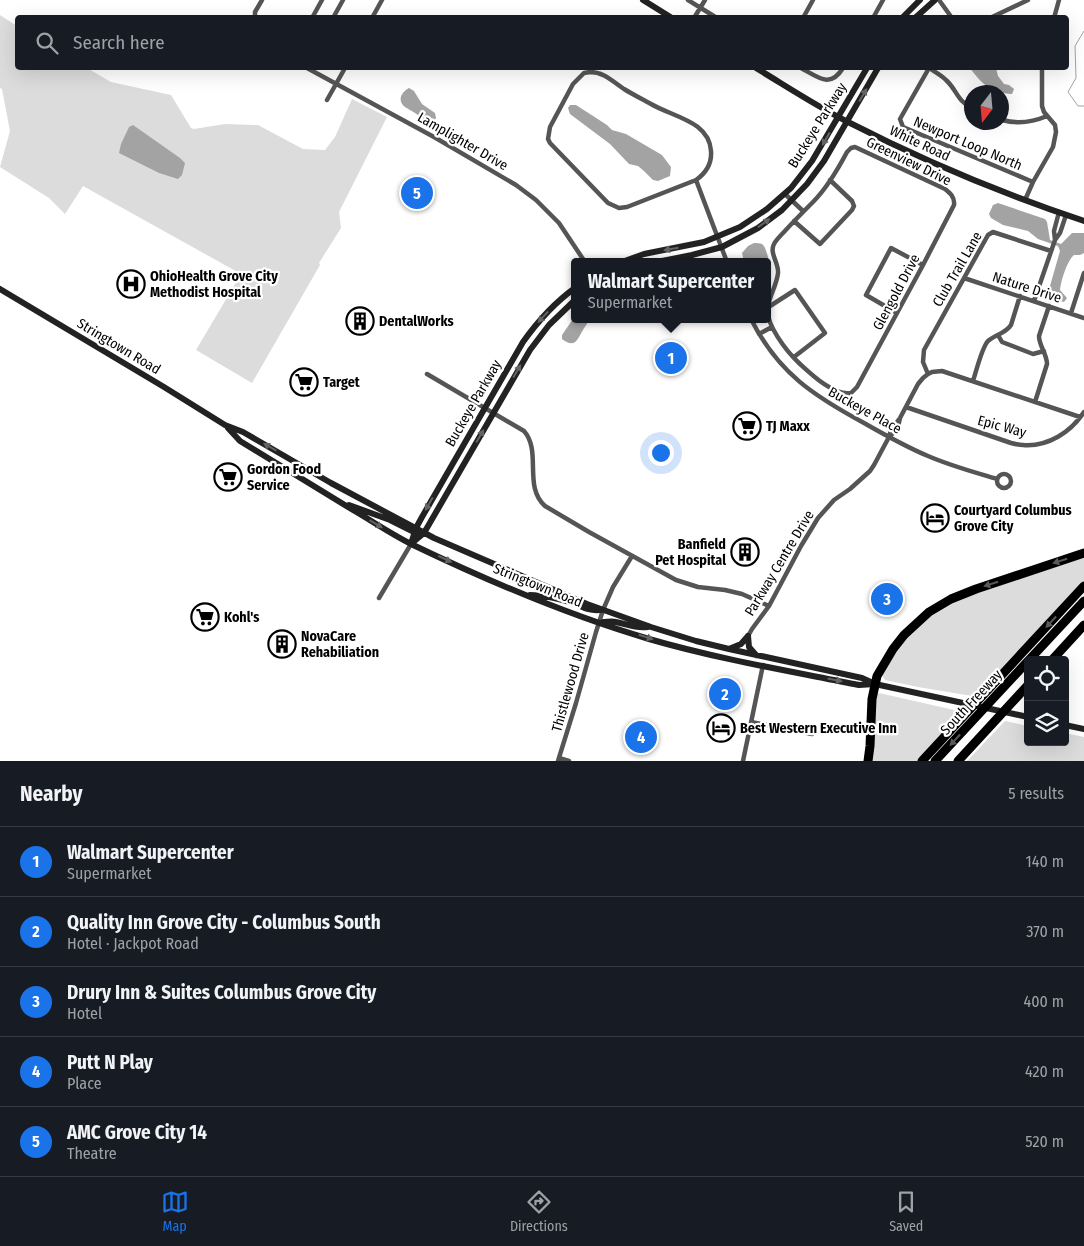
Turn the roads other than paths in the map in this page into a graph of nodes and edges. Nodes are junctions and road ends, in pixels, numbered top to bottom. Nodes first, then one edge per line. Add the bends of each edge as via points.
1 (262, 0) edge
2 (322, 0) edge
3 (342, 0) edge
4 (382, 0) edge
5 (643, 0) edge
6 (688, 0) edge
7 (705, 0) edge
8 (805, 0) edge
9 (883, 0) edge
10 (920, 0) edge
11 (937, 0) edge
12 (1028, 0) edge
13 (1059, 0) edge
14 (812, 2) edge
15 (700, 7) junction
16 (255, 15) edge
17 (314, 15) edge
18 (334, 15) edge
19 (374, 15) edge
20 (667, 15) edge
21 (696, 15) edge
22 (713, 15) edge
23 (805, 15) edge
24 (875, 15) edge
25 (905, 15) edge
26 (919, 15) edge
27 (950, 15) edge
28 (996, 15) edge
29 (1055, 15) edge
30 (311, 70) edge
31 (343, 70) edge
32 (759, 70) edge
33 (805, 70) edge
34 (841, 70) edge
35 (866, 70) edge
36 (877, 70) edge
37 (928, 70) edge
38 (932, 70) edge
39 (1042, 70) edge
40 (336, 84) junction
41 (327, 100) dead end
42 (964, 103) edge
43 (1047, 116) junction
44 (838, 117) junction
45 (847, 122) junction
46 (1009, 122) edge
47 (696, 180) junction
48 (830, 180) junction
49 (1033, 182) junction
50 (786, 194) junction
51 (954, 199) joint
52 (1025, 200) junction
53 (792, 201) junction
54 (803, 211) junction
55 (1063, 214) junction
56 (794, 221) junction
57 (1084, 221) edge
58 (718, 236) junction
59 (722, 247) junction
60 (1052, 249) junction
61 (582, 258) edge
62 (633, 258) edge
63 (677, 258) edge
64 (726, 258) edge
65 (923, 265) junction
66 (1084, 273) edge
67 (964, 278) junction
68 (0, 289) edge
69 (571, 291) edge
70 (771, 294) edge
71 (1020, 296) junction
72 (1034, 301) junction
73 (571, 304) edge
74 (771, 305) edge
75 (1049, 306) junction
76 (897, 313) junction
77 (1071, 313) junction
78 (1084, 318) edge
79 (754, 323) edge
80 (770, 323) edge
81 (772, 327) junction
82 (759, 334) junction
83 (998, 336) junction
84 (1044, 351) junction
85 (794, 357) junction
86 (427, 374) dead end
87 (928, 374) junction
88 (973, 382) junction
89 (1036, 402) junction
90 (906, 407) junction
91 (484, 408) junction
92 (1084, 412) edge
93 (493, 413) junction
94 (1080, 418) junction
95 (225, 425) junction
96 (889, 437) junction
97 (997, 479) dead end
98 (341, 503) junction
99 (415, 530) junction
100 (424, 533) junction
101 (411, 544) junction
102 (1084, 553) edge
103 (632, 556) junction
104 (1084, 586) edge
105 (524, 594) junction
106 (379, 598) dead end
107 (1084, 601) edge
108 (770, 606) junction
109 (604, 610) junction
110 (599, 622) junction
111 (1084, 625) edge
112 (651, 626) junction
113 (748, 636) junction
114 (729, 649) junction
115 (756, 655) junction
116 (1034, 656) edge
117 (1056, 656) edge
118 (763, 666) junction
119 (1024, 666) edge
120 (826, 670) junction
121 (875, 684) junction
122 (1024, 689) edge
123 (1024, 717) edge
124 (751, 722) junction
125 (1069, 726) edge
126 (1084, 729) edge
127 (812, 734) dead end
128 (559, 759) edge
129 (569, 761) edge
130 (743, 761) edge
131 (868, 761) edge
132 (922, 761) edge
133 (935, 761) edge
134 (958, 761) edge

1 - 16 street
2 - 17 street
3 - 18 street
4 - 19 street
5 - 20 main road
6 - 15 street
7 - 15 street
8 - 14 street
9 - 24 street
10 - 25 main road
11 - 26 main road
11 - 27 street
12 - 28 street
13 - 29 street
14 - 23 street
15 - 21 street
15 - 22 street
30 - 40 street, Lamplighter Drive
31 - 40 street
32 - 44 main road, White Road
33 - 34 street via 826,80 836,77
35 - 44 main road, Buckeye Parkway
45 -> 36 main road, Buckeye Parkway
37 - 49 street, Newport Loop North via 900,119 901,124 906,129
38 - 42 street via 946,80
39 - 43 street via 1042,106
40 - 41 street
40 - 61 street, Lamplighter Drive via 516,185 559,223
43 - 46 street via 1032,121
43 - 49 street via 1056,125 1055,139
44 - 45 main road, White Road
44 -> 50 main road, Buckeye Parkway via 812,162
45 - 52 main road, White Road via 945,168
45 - 53 main road, Buckeye Parkway via 824,162
47 - 47 street via 706,170 711,155 709,140 701,129 652,105 605,75 585,72 573,84 550,127 548,139 608,203 619,208 627,207
47 - 58 street
48 - 51 street, Greenview Drive via 851,148 855,147 945,189
48 - 54 street
48 - 56 street via 852,201 852,210 820,244
49 - 52 street
50 - 53 street
50 - 58 main road, Buckeye Parkway via 740,227
51 - 65 street, Glengold Drive via 954,205
52 - 55 main road, White Road
53 - 54 street
59 -> 53 main road, Buckeye Parkway via 765,223
54 - 56 street
55 - 57 main road, White Road
55 - 60 street via 1054,231
56 - 70 street via 772,247 778,276
58 - 59 street
58 -> 62 main road, Buckeye Parkway via 690,246
59 - 63 main road, Buckeye Parkway
59 - 64 street
60 - 67 street, Club Trail Lane via 990,233
60 - 72 street
65 - 76 street, Glengold Drive
65 - 76 street via 891,248 887,255 866,295
66 - 77 street
67 - 71 street, Nature Drive
67 - 87 street, Club Trail Lane via 924,350 922,362
68 - 95 main road, Stringtown Road
69 -> 91 main road, Buckeye Parkway via 537,323
71 - 72 street, Nature Drive
71 - 83 street via 1011,325
72 - 75 street, Nature Drive
93 -> 73 main road, Buckeye Parkway via 538,338
74 - 85 street via 795,290 825,333
75 - 77 street, Nature Drive
75 - 84 street via 1039,336
76 - 85 street, Glengold Drive via 851,393 833,390
77 - 78 street, Nature Drive
79 - 82 street, Buckeye Place
80 - 81 street
81 - 82 street
81 - 85 street
82 - 96 street, Buckeye Place via 782,366 814,394
83 - 84 street via 1002,342 1033,354
83 - 88 street via 986,342
84 - 89 street via 1047,364
86 - 91 street
87 - 88 street via 942,371
87 - 90 street, Parkway Centre Drive via 918,384
88 - 89 street
89 - 94 street
90 - 94 street, Epic Way via 1023,446 1056,438
90 - 96 street, Parkway Centre Drive via 900,424
91 - 93 street
91 -> 99 main road, Buckeye Parkway
92 - 94 street, Epic Way
100 -> 93 main road, Buckeye Parkway
93 - 103 street via 529,437 536,490 541,503
95 - 98 main road, Stringtown Road via 240,441
99 -> 95 main road, Stringtown Road via 243,432
96 - 97 street, Buckeye Place via 930,457
96 - 108 street, Parkway Centre Drive via 870,471 834,500 818,518
98 - 99 main road
98 -> 101 main road, Stringtown Road
99 - 100 main road, Stringtown Road
99 - 101 main road, Buckeye Parkway
100 - 101 main road, Buckeye Parkway
100 - 109 main road, Stringtown Road
101 -> 105 main road, Stringtown Road
101 - 106 street, Buckeye Parkway
102 -> 121 highway via 976,589 929,612 893,649
103 - 108 street via 676,580 742,594
103 - 109 street, Thistlewood Drive via 613,587
104 -> 132 highway
105 - 109 main road via 591,610
105 - 110 main road, Stringtown Road
107 - 116 highway, South Freeway
108 - 113 street, Parkway Centre Drive
109 - 110 street, Thistlewood Drive
109 - 112 main road, Stringtown Road
110 - 112 main road via 642,628
110 -> 118 main road, Stringtown Road via 686,648
110 - 128 street, Thistlewood Drive
111 - 117 highway
112 - 114 main road, Stringtown Road
113 - 114 main road
113 - 115 main road via 749,647
114 - 115 main road, Stringtown Road
115 - 120 main road, Stringtown Road
118 - 120 main road via 766,662 817,672
118 -> 121 main road, Stringtown Road via 860,685
118 - 124 street
119 -> 133 highway, South Freeway
120 - 121 main road, Stringtown Road
121 - 123 main road, Stringtown Road
121 - 131 highway
122 - 134 highway
124 - 127 street
124 - 130 street
125 - 126 main road
128 - 129 street

